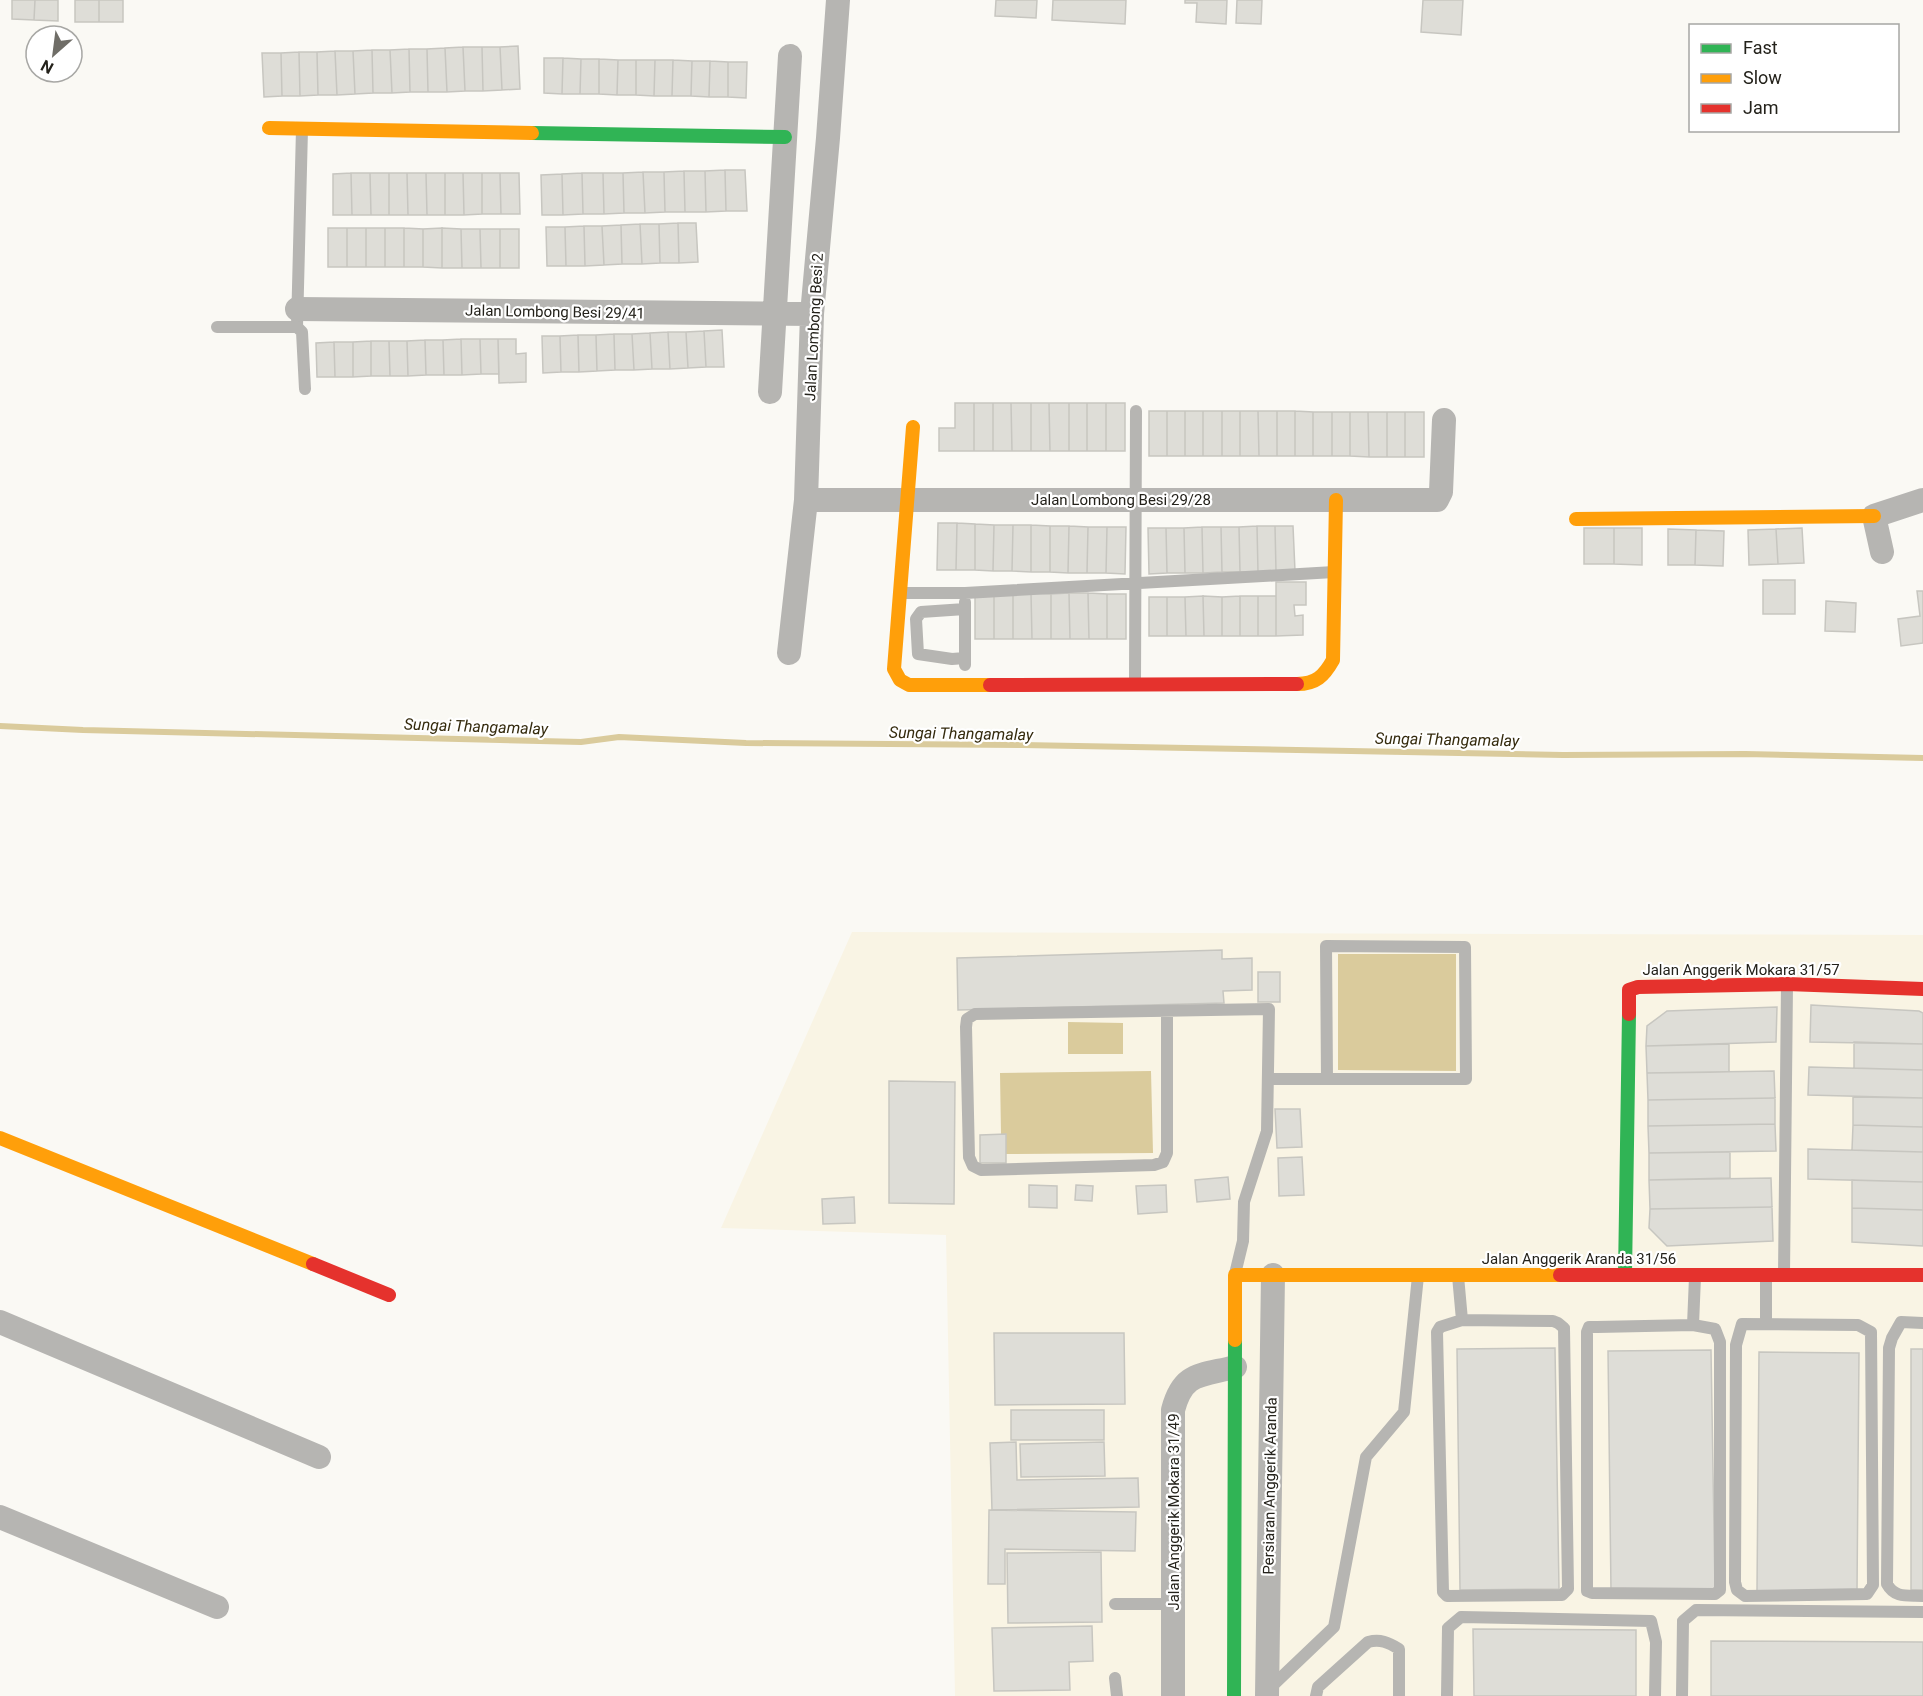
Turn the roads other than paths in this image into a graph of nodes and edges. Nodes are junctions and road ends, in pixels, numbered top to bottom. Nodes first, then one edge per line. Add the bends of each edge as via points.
1 (838, 0) edge
2 (790, 56) dead end
3 (270, 128) dead end
4 (302, 129) junction
5 (785, 138) junction
6 (774, 314) junction
7 (812, 314) junction
8 (297, 318) junction
9 (217, 327) dead end
10 (305, 388) dead end
11 (770, 392) dead end
12 (1136, 411) dead end
13 (1444, 420) dead end
14 (913, 427) dead end
15 (806, 500) junction
16 (907, 500) junction
17 (1135, 500) junction
18 (1336, 500) junction
19 (1923, 500) edge
20 (1874, 516) junction
21 (1576, 519) dead end
22 (1882, 552) dead end
23 (1335, 572) junction
24 (1135, 583) junction
25 (900, 593) junction
26 (965, 593) junction
27 (965, 609) junction
28 (789, 653) dead end
29 (965, 658) junction
30 (965, 684) junction
31 (1135, 684) junction
32 (1787, 984) junction
33 (1923, 988) edge
34 (1167, 1011) junction
35 (1268, 1079) junction
36 (1327, 1079) junction
37 (0, 1138) edge
38 (1235, 1275) junction
39 (1273, 1275) junction
40 (1418, 1275) junction
41 (1458, 1275) junction
42 (1624, 1275) junction
43 (1695, 1275) junction
44 (1766, 1275) junction
45 (1784, 1275) junction
46 (1923, 1275) edge
47 (389, 1295) dead end
48 (1462, 1320) junction
49 (0, 1322) edge
50 (1923, 1323) edge
51 (1694, 1324) junction
52 (1766, 1324) junction
53 (1234, 1367) junction
54 (319, 1457) dead end
55 (0, 1517) edge
56 (1923, 1596) edge
57 (1115, 1604) dead end
58 (1173, 1604) junction
59 (217, 1607) dead end
60 (1923, 1612) edge
61 (1115, 1678) dead end
62 (1267, 1694) edge
63 (1117, 1696) edge
64 (1173, 1696) edge
65 (1234, 1696) edge
66 (1316, 1696) edge
67 (1399, 1696) edge
68 (1447, 1696) edge
69 (1655, 1696) edge
70 (1682, 1696) edge

1 - 7 street, Jalan Lombong Besi 2
2 - 5 street
3 - 4 street
4 - 5 street
4 - 8 lane
5 - 6 street
6 - 7 street, Jalan Lombong Besi 29/41
6 - 8 street, Jalan Lombong Besi 29/41
6 - 11 street
7 - 15 street, Jalan Lombong Besi 2
8 - 9 lane
8 - 10 lane via 302,332
12 - 17 lane
13 - 18 street, Jalan Lombong Besi 29/28 via 1441,492 1437,500
14 - 16 street
15 - 16 street, Jalan Lombong Besi 29/28
15 - 28 street, Jalan Lombong Besi 2
16 - 17 street, Jalan Lombong Besi 29/28
16 - 25 street
17 - 18 street, Jalan Lombong Besi 29/28
17 - 24 lane
18 - 23 street
19 - 20 street
20 - 21 street
20 - 22 street
23 - 24 lane
23 - 31 street via 1333,660 1324,676 1304,684
24 - 26 lane
24 - 31 lane
25 - 26 lane
25 - 30 street via 894,669 900,680 909,684
26 - 27 lane
27 - 29 lane
27 - 29 lane via 921,612 916,619 918,654 952,660
29 - 30 lane
30 - 31 street
32 - 33 street, Jalan Anggerik Mokara 31/57
32 - 42 street, Jalan Anggerik Mokara 31/57 via 1629,990
32 - 45 lane
34 - 34 lane via 1167,1153 1163,1161 1154,1165 981,1170 973,1166 969,1157 968,1019 975,1014
34 - 35 lane via 1269,1009
35 - 36 lane
35 - 38 lane via 1267,1131 1244,1202 1243,1240
36 - 36 lane via 1466,1079 1465,947 1326,946
37 - 47 street
38 - 39 street, Jalan Anggerik Aranda 31/56
38 - 53 street
39 - 40 street, Jalan Anggerik Aranda 31/56
39 - 62 street, Persiaran Anggerik Aranda
40 - 41 street, Jalan Anggerik Aranda 31/56
40 - 62 lane via 1404,1412 1365,1457 1334,1627
41 - 42 street, Jalan Anggerik Aranda 31/56
41 - 48 lane
42 - 43 street, Jalan Anggerik Aranda 31/56
43 - 44 street, Jalan Anggerik Aranda 31/56
43 - 51 lane
44 - 45 street, Jalan Anggerik Aranda 31/56
44 - 52 lane
45 - 46 street, Jalan Anggerik Aranda 31/56
48 - 48 lane via 1552,1321 1564,1328 1568,1589 1562,1595 1447,1596 1443,1592 1437,1332 1440,1327
49 - 54 street
50 - 56 lane via 1901,1322 1889,1348 1887,1584 1897,1595
51 - 51 lane via 1589,1328 1587,1591 1592,1593 1715,1594 1720,1590 1720,1342 1715,1329
52 - 52 lane via 1742,1324 1736,1345 1737,1590 1745,1596 1868,1594 1873,1585 1871,1332 1858,1325
53 - 58 street, Jalan Anggerik Mokara 31/49 via 1189,1379 1177,1395 1173,1410
53 - 65 street
55 - 59 street
57 - 58 lane
58 - 64 street, Jalan Anggerik Mokara 31/49
60 - 70 lane via 1696,1610 1683,1621
61 - 63 lane
66 - 67 lane via 1318,1687 1368,1642 1376,1640 1398,1648
68 - 69 lane via 1448,1628 1461,1617 1652,1621 1656,1642

